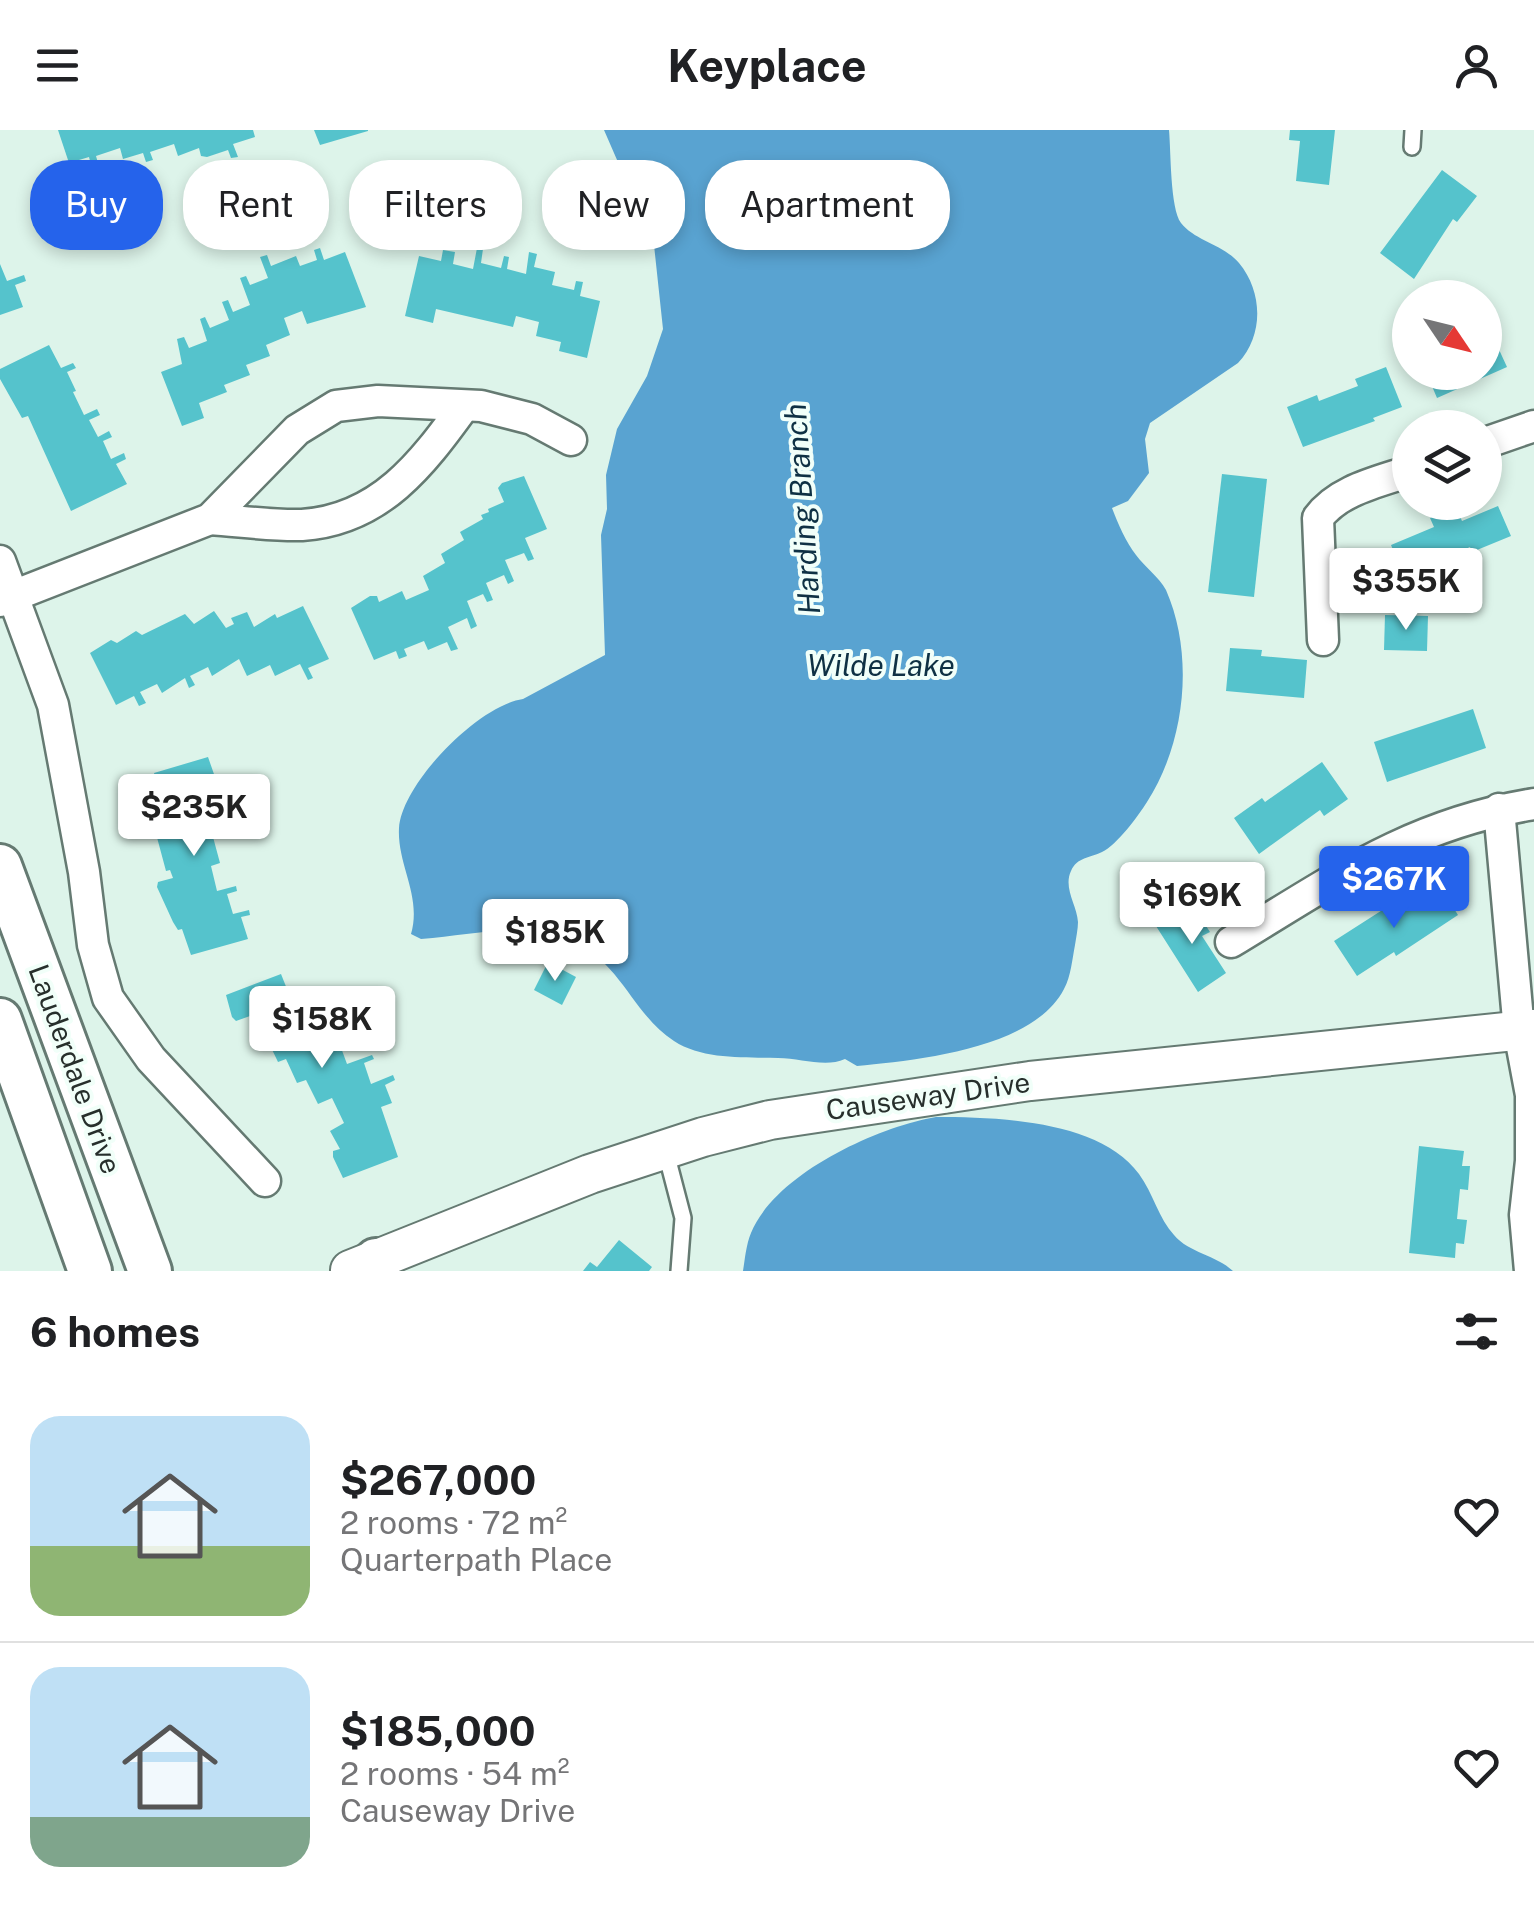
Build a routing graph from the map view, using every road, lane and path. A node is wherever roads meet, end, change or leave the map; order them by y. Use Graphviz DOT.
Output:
graph roads {
  1 [pos="464,406"];
  2 [pos="1534,426"];
  3 [pos="1502,438"];
  4 [pos="571,440"];
  5 [pos="1392,477"];
  6 [pos="210,519"];
  7 [pos="0,561"];
  8 [pos="7,598"];
  9 [pos="1323,640"];
  10 [pos="1534,804"];
  11 [pos="1499,810"];
  12 [pos="0,866"];
  13 [pos="1231,942"];
  14 [pos="0,1020"];
  15 [pos="1527,1030"];
  16 [pos="665,1150"];
  17 [pos="265,1181"];
  18 [pos="363,1267"];
  19 [pos="90,1271"];
  20 [pos="150,1271"];
  21 [pos="679,1271"];
  22 [pos="1530,1271"];
  1 -- 4 [label="street"];
  1 -- 6 [label="street"];
  1 -- 6 [label="street"];
  2 -- 3 [label="street"];
  5 -- 9 [label="street"];
  6 -- 8 [label="street"];
  7 -- 8 [label="street"];
  8 -- 17 [label="street"];
  10 -- 11 [label="street"];
  11 -- 13 [label="street"];
  11 -- 15 [label="street"];
  12 -- 20 [label="main road, Lauderdale Drive"];
  14 -- 19 [label="main road, Lauderdale Drive"];
  15 -- 16 [label="street, Causeway Drive"];
  15 -- 22 [label="street"];
  16 -- 18 [label="street, Causeway Drive"];
  16 -- 21 [label="lane"];
}
